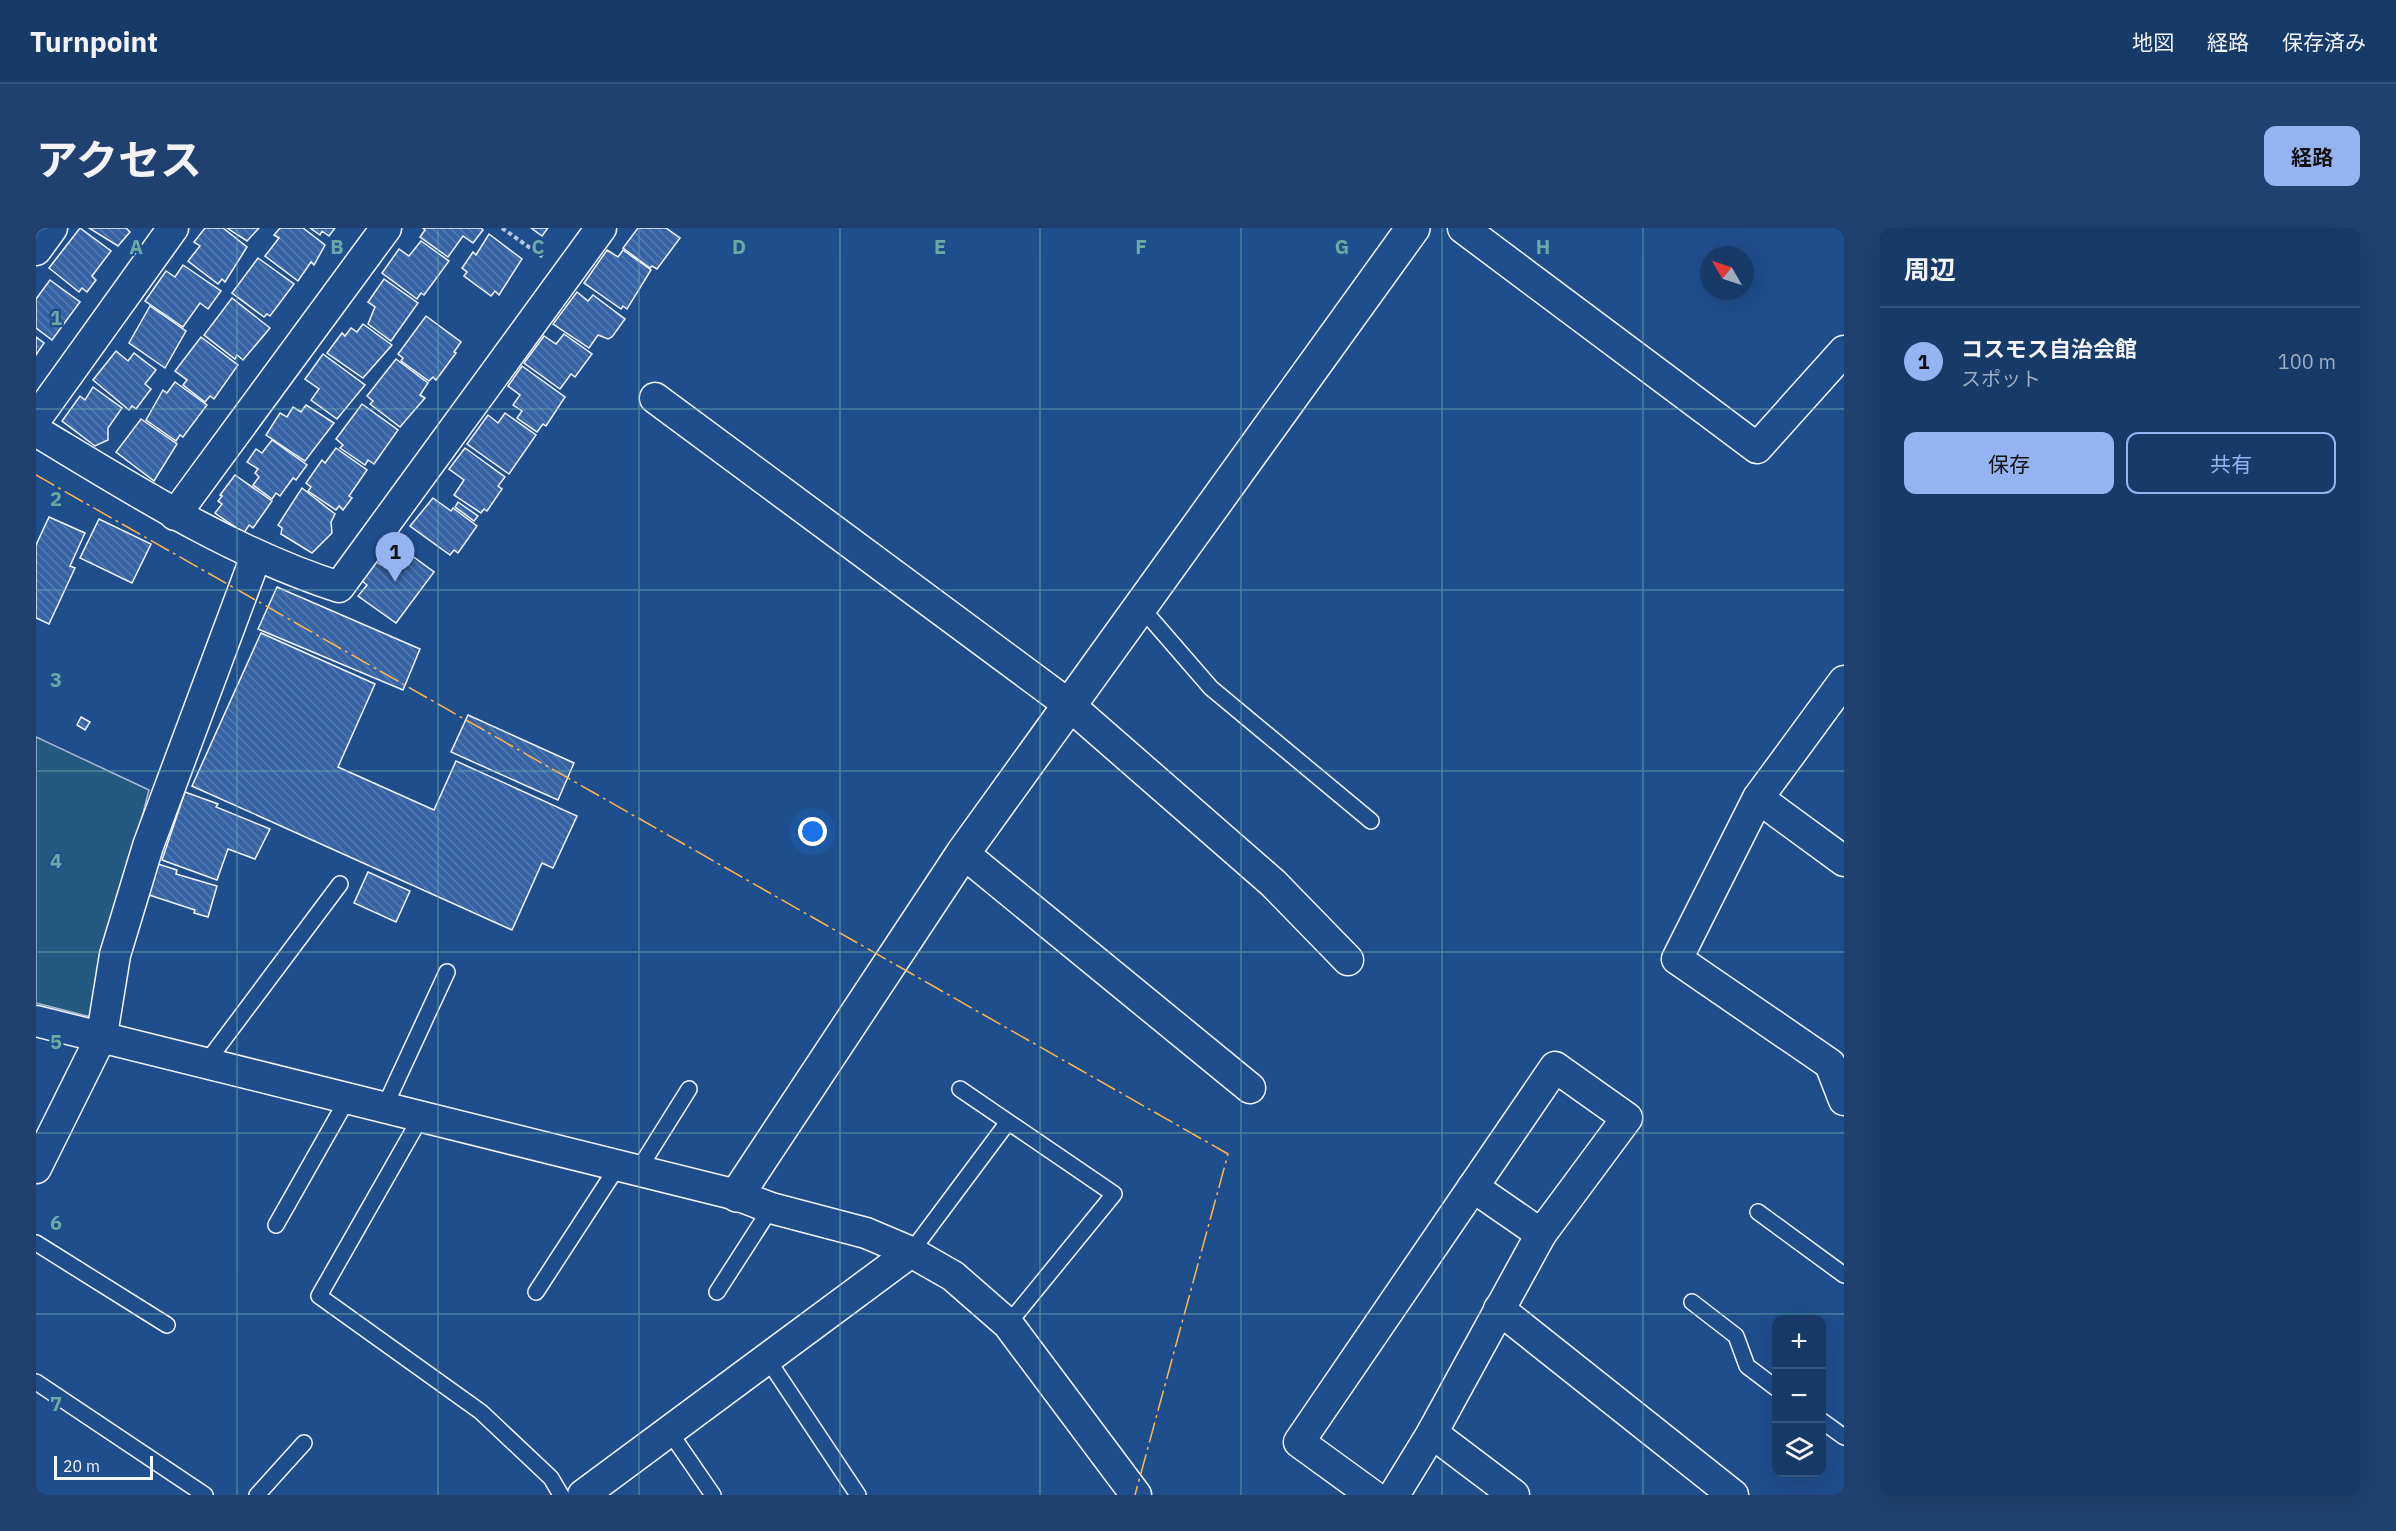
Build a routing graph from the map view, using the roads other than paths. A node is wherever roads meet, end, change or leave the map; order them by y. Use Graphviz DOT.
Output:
graph roads {
  1 [pos="52,228"];
  2 [pos="173,228"];
  3 [pos="386,228"];
  4 [pos="601,228"];
  5 [pos="1413,228"];
  6 [pos="1463,228"];
  7 [pos="36,250"];
  8 [pos="1844,351"];
  9 [pos="655,398"];
  10 [pos="36,419"];
  11 [pos="36,431"];
  12 [pos="175,515"];
  13 [pos="256,556"];
  14 [pos="1139,605"];
  15 [pos="1844,681"];
  16 [pos="1068,704"];
  17 [pos="1758,798"];
  18 [pos="1371,821"];
  19 [pos="963,852"];
  20 [pos="1844,861"];
  21 [pos="340,884"];
  22 [pos="1348,960"];
  23 [pos="447,972"];
  24 [pos="36,1021"];
  25 [pos="102,1035"];
  26 [pos="1837,1060"];
  27 [pos="206,1063"];
  28 [pos="1250,1088"];
  29 [pos="689,1089"];
  30 [pos="960,1089"];
  31 [pos="348,1098"];
  32 [pos="1844,1100"];
  33 [pos="385,1106"];
  34 [pos="421,1118"];
  35 [pos="1008,1122"];
  36 [pos="36,1168"];
  37 [pos="628,1169"];
  38 [pos="1473,1187"];
  39 [pos="737,1195"];
  40 [pos="771,1208"];
  41 [pos="1758,1212"];
  42 [pos="276,1225"];
  43 [pos="1541,1234"];
  44 [pos="36,1243"];
  45 [pos="911,1252"];
  46 [pos="1844,1275"];
  47 [pos="536,1292"];
  48 [pos="717,1293"];
  49 [pos="1692,1302"];
  50 [pos="1499,1309"];
  51 [pos="1008,1324"];
  52 [pos="167,1325"];
  53 [pos="768,1360"];
  54 [pos="36,1382"];
  55 [pos="1772,1385"];
  56 [pos="1824,1423"];
  57 [pos="669,1431"];
  58 [pos="1432,1433"];
  59 [pos="1844,1437"];
  60 [pos="304,1443"];
  61 [pos="205,1495"];
  62 [pos="257,1495"];
  63 [pos="561,1495"];
  64 [pos="583,1495"];
  65 [pos="713,1495"];
  66 [pos="858,1495"];
  67 [pos="1136,1495"];
  68 [pos="1372,1495"];
  69 [pos="1394,1495"];
  70 [pos="1514,1495"];
  71 [pos="1733,1495"];
  1 -- 7 [label="street"];
  2 -- 10 [label="street"];
  3 -- 12 [label="street"];
  4 -- 13 [label="street"];
  5 -- 14 [label="street"];
  6 -- 8 [label="street"];
  9 -- 16 [label="street"];
  11 -- 12 [label="street"];
  12 -- 13 [label="street"];
  13 -- 25 [label="street"];
  14 -- 16 [label="street"];
  14 -- 18 [label="lane"];
  15 -- 17 [label="street"];
  16 -- 19 [label="street"];
  16 -- 22 [label="street"];
  17 -- 20 [label="street"];
  17 -- 26 [label="street"];
  19 -- 28 [label="street"];
  19 -- 39 [label="street"];
  21 -- 27 [label="lane"];
  23 -- 33 [label="lane"];
  24 -- 25 [label="street"];
  25 -- 27 [label="street"];
  25 -- 36 [label="street"];
  26 -- 32 [label="street"];
  27 -- 31 [label="street"];
  29 -- 37 [label="lane"];
  30 -- 35 [label="lane"];
  31 -- 33 [label="street"];
  31 -- 42 [label="lane"];
  33 -- 34 [label="street"];
  34 -- 37 [label="street"];
  34 -- 63 [label="lane"];
  35 -- 45 [label="lane"];
  35 -- 51 [label="lane"];
  37 -- 39 [label="street"];
  37 -- 47 [label="lane"];
  38 -- 43 [label="street"];
  38 -- 43 [label="street"];
  38 -- 68 [label="street"];
  39 -- 40 [label="street"];
  40 -- 45 [label="street"];
  40 -- 48 [label="lane"];
  41 -- 46 [label="lane"];
  43 -- 50 [label="street"];
  44 -- 52 [label="lane"];
  45 -- 51 [label="street"];
  45 -- 53 [label="street"];
  49 -- 55 [label="lane"];
  50 -- 58 [label="street"];
  50 -- 71 [label="street"];
  51 -- 67 [label="street"];
  53 -- 57 [label="street"];
  53 -- 66 [label="lane"];
  54 -- 61 [label="lane"];
  56 -- 59 [label="lane"];
  57 -- 64 [label="street"];
  57 -- 65 [label="lane"];
  58 -- 69 [label="street"];
  58 -- 70 [label="street"];
  60 -- 62 [label="lane"];
}
